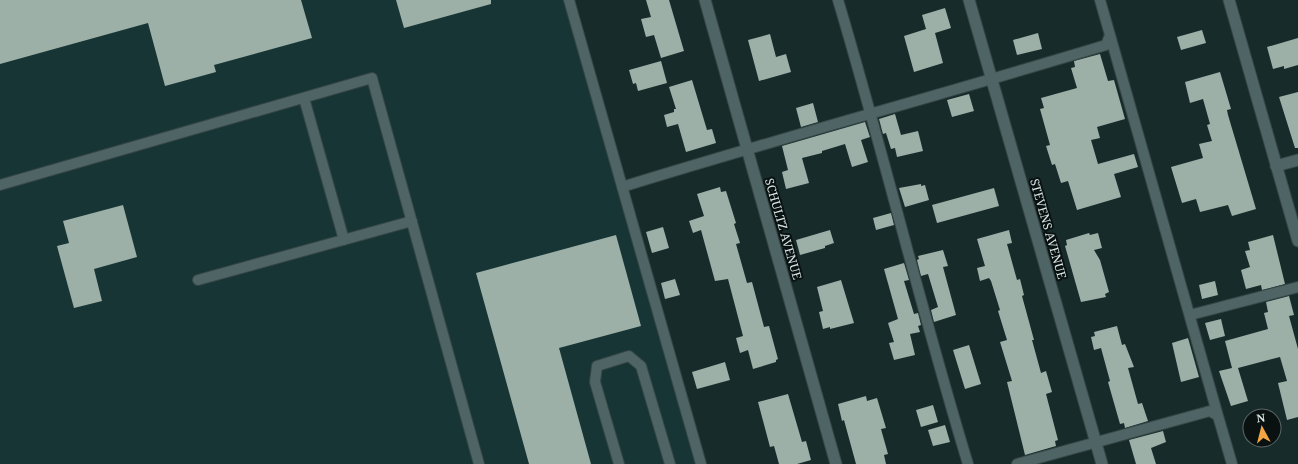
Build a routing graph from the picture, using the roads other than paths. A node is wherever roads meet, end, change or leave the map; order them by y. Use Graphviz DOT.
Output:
graph roads {
  1 [pos="569,0"];
  2 [pos="705,0"];
  3 [pos="838,0"];
  4 [pos="970,0"];
  5 [pos="1100,0"];
  6 [pos="1230,0"];
  7 [pos="1110,35"];
  8 [pos="992,80"];
  9 [pos="304,98"];
  10 [pos="872,113"];
  11 [pos="746,148"];
  12 [pos="1298,160"];
  13 [pos="1276,166"];
  14 [pos="0,185"];
  15 [pos="622,187"];
  16 [pos="412,221"];
  17 [pos="344,240"];
  18 [pos="1298,241"];
  19 [pos="198,280"];
  20 [pos="1298,287"];
  21 [pos="1190,315"];
  22 [pos="1218,416"];
  23 [pos="1095,442"];
  24 [pos="480,464"];
  25 [pos="619,464"];
  26 [pos="670,464"];
  27 [pos="701,464"];
  28 [pos="836,464"];
  29 [pos="968,464"];
  30 [pos="1017,464"];
  31 [pos="1102,464"];
  32 [pos="1232,464"];
  1 -- 15 [label="lane"];
  2 -- 11 [label="street, SCHULTZ AVENUE"];
  3 -- 10 [label="lane"];
  4 -- 8 [label="street, STEVENS AVENUE"];
  5 -- 7 [label="lane"];
  6 -- 13 [label="street"];
  7 -- 8 [label="lane"];
  7 -- 21 [label="lane"];
  8 -- 10 [label="lane"];
  8 -- 23 [label="street, STEVENS AVENUE"];
  9 -- 14 [label="lane"];
  9 -- 16 [label="lane"];
  9 -- 17 [label="lane"];
  10 -- 11 [label="lane"];
  10 -- 29 [label="lane"];
  11 -- 15 [label="lane"];
  11 -- 28 [label="street, SCHULTZ AVENUE"];
  12 -- 13 [label="street"];
  13 -- 18 [label="street"];
  15 -- 27 [label="lane"];
  16 -- 17 [label="lane"];
  16 -- 24 [label="lane"];
  17 -- 19 [label="lane"];
  20 -- 21 [label="lane"];
  21 -- 22 [label="lane"];
  22 -- 23 [label="lane"];
  22 -- 32 [label="lane"];
  23 -- 30 [label="lane"];
  23 -- 31 [label="street, STEVENS AVENUE"];
  25 -- 26 [label="lane"];
}
